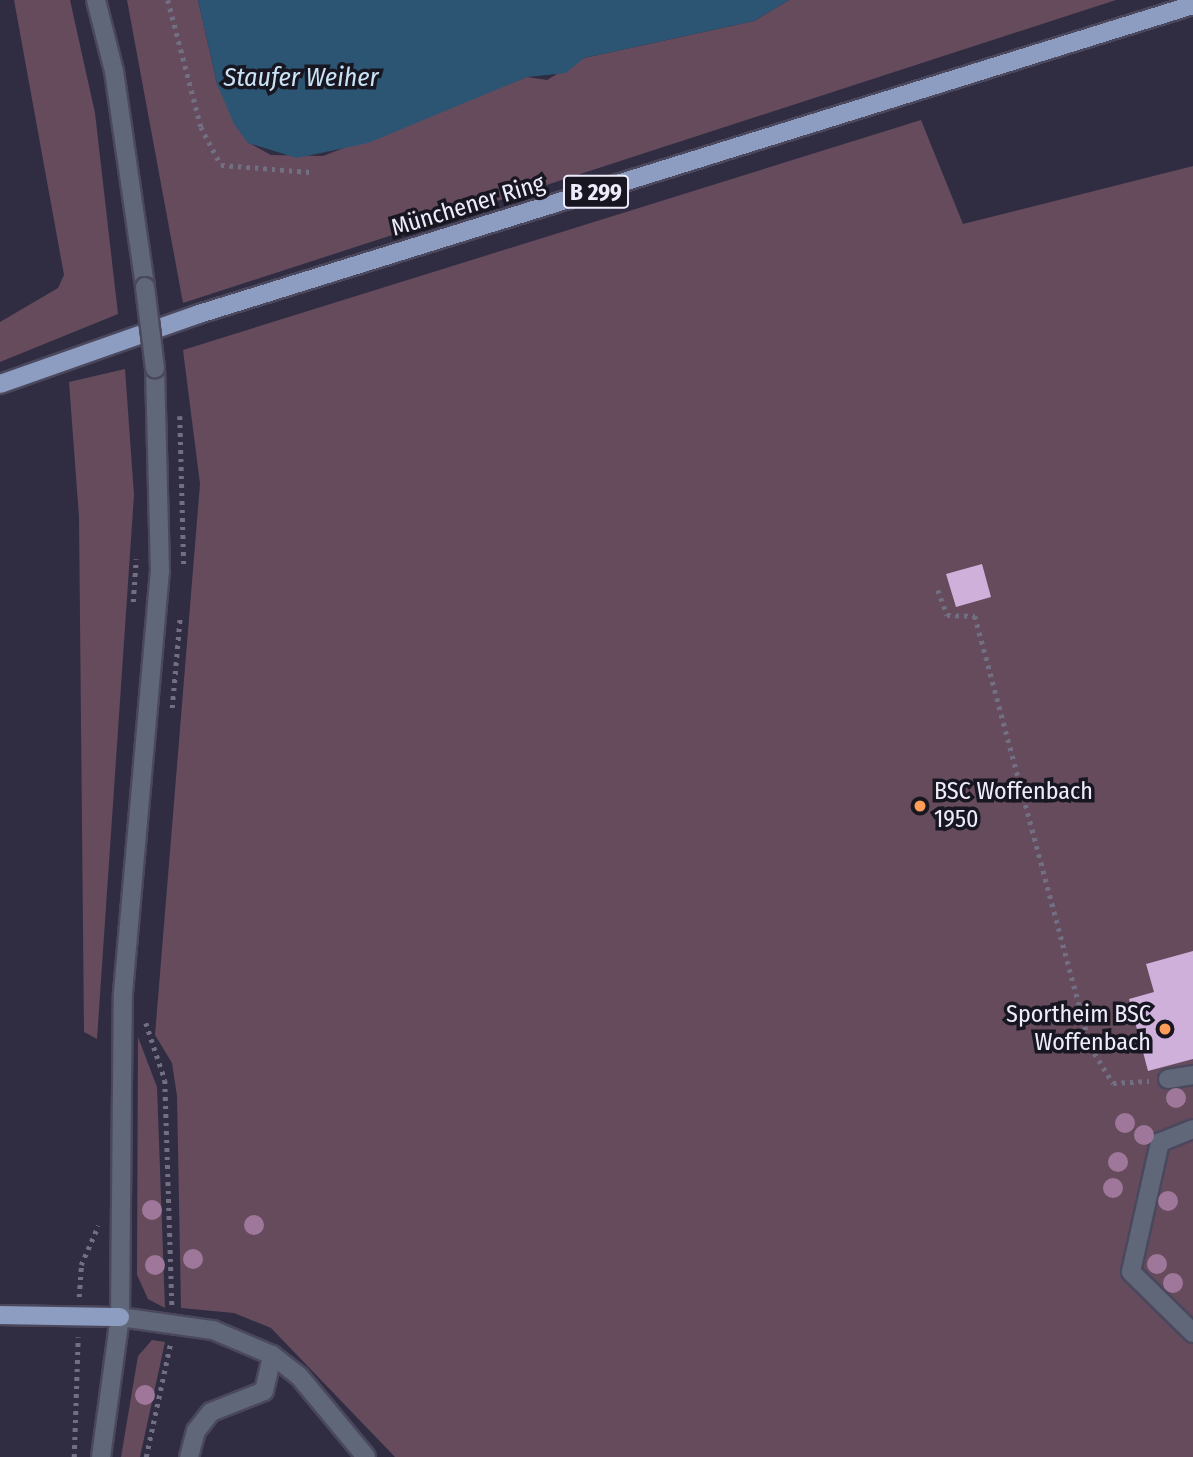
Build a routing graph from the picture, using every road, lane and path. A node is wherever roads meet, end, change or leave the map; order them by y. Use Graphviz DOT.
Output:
graph roads {
  1 [pos="96,0"];
  2 [pos="167,0"];
  3 [pos="1193,5"];
  4 [pos="310,172"];
  5 [pos="0,384"];
  6 [pos="179,400"];
  7 [pos="183,572"];
  8 [pos="938,590"];
  9 [pos="181,611"];
  10 [pos="171,717"];
  11 [pos="146,1012"];
  12 [pos="1193,1075"];
  13 [pos="1168,1079"];
  14 [pos="1193,1129"];
  15 [pos="172,1305"];
  16 [pos="0,1315"];
  17 [pos="120,1317"];
  18 [pos="1193,1332"];
  19 [pos="170,1349"];
  20 [pos="272,1355"];
  21 [pos="101,1457"];
  22 [pos="146,1457"];
  23 [pos="189,1457"];
  24 [pos="366,1457"];
  1 -- 17 [label="street, bridge"];
  2 -- 4 [label="path"];
  3 -- 5 [label="main road, Münchener Ring / B 299"];
  6 -- 7 [label="path"];
  8 -- 13 [label="path"];
  9 -- 10 [label="path"];
  11 -- 15 [label="path"];
  12 -- 13 [label="street"];
  14 -- 18 [label="street"];
  16 -- 17 [label="main road"];
  17 -- 20 [label="street"];
  17 -- 21 [label="street"];
  19 -- 22 [label="path"];
  20 -- 23 [label="street"];
  20 -- 24 [label="street"];
}
